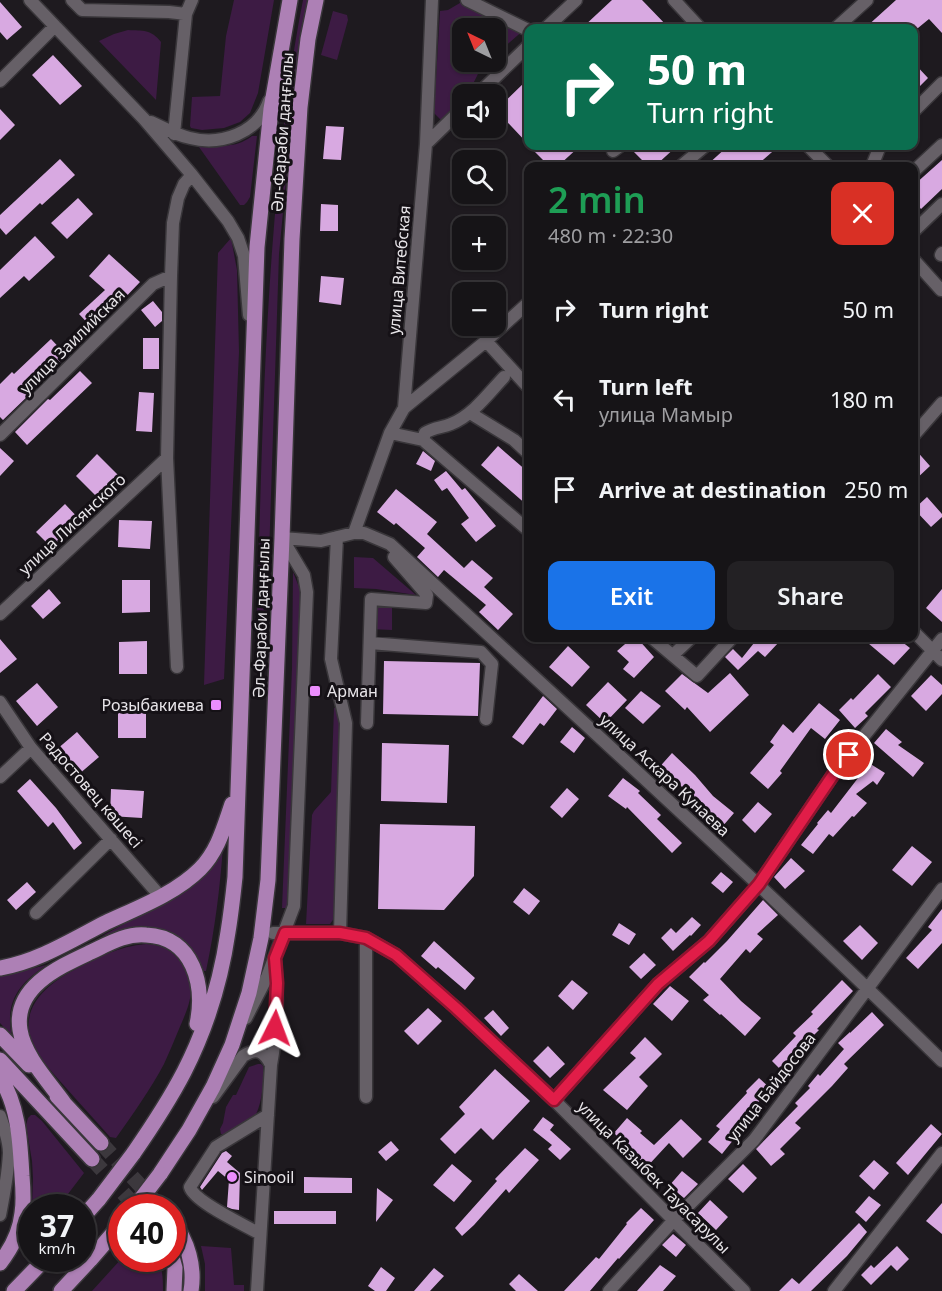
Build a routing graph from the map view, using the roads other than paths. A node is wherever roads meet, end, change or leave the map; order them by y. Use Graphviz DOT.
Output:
graph roads {
  1 [pos="30,0"];
  2 [pos="72,0"];
  3 [pos="192,0"];
  4 [pos="290,0"];
  5 [pos="316,0"];
  6 [pos="432,0"];
  7 [pos="467,0"];
  8 [pos="576,0"];
  9 [pos="674,0"];
  10 [pos="867,0"];
  11 [pos="186,14"];
  12 [pos="550,24"];
  13 [pos="696,24"];
  14 [pos="840,24"];
  15 [pos="55,26"];
  16 [pos="524,28"];
  17 [pos="524,50"];
  18 [pos="276,80"];
  19 [pos="0,81"];
  20 [pos="942,83"];
  21 [pos="488,84"];
  22 [pos="918,107"];
  23 [pos="144,118"];
  24 [pos="452,119"];
  25 [pos="174,134"];
  26 [pos="426,144"];
  27 [pos="942,145"];
  28 [pos="700,150"];
  29 [pos="812,150"];
  30 [pos="686,162"];
  31 [pos="824,162"];
  32 [pos="918,167"];
  33 [pos="192,175"];
  34 [pos="942,204"];
  35 [pos="918,227"];
  36 [pos="918,265"];
  37 [pos="171,276"];
  38 [pos="940,290"];
  39 [pos="524,307"];
  40 [pos="486,341"];
  41 [pos="253,358"];
  42 [pos="504,377"];
  43 [pos="524,383"];
  44 [pos="942,403"];
  45 [pos="404,408"];
  46 [pos="470,413"];
  47 [pos="918,430"];
  48 [pos="390,433"];
  49 [pos="0,435"];
  50 [pos="423,440"];
  51 [pos="524,449"];
  52 [pos="167,458"];
  53 [pos="524,527"];
  54 [pos="354,533"];
  55 [pos="337,537"];
  56 [pos="282,538"];
  57 [pos="377,539"];
  58 [pos="0,614"];
  59 [pos="918,636"];
  60 [pos="942,639"];
  61 [pos="663,642"];
  62 [pos="687,642"];
  63 [pos="728,642"];
  64 [pos="370,643"];
  65 [pos="673,655"];
  66 [pos="937,655"];
  67 [pos="177,667"];
  68 [pos="0,702"];
  69 [pos="486,719"];
  70 [pos="367,723"];
  71 [pos="31,748"];
  72 [pos="0,777"];
  73 [pos="237,786"];
  74 [pos="111,839"];
  75 [pos="268,880"];
  76 [pos="759,884"];
  77 [pos="942,889"];
  78 [pos="160,896"];
  79 [pos="36,913"];
  80 [pos="279,933"];
  81 [pos="340,933"];
  82 [pos="366,938"];
  83 [pos="275,958"];
  84 [pos="0,968"];
  85 [pos="868,988"];
  86 [pos="0,1035"];
  87 [pos="232,1045"];
  88 [pos="0,1060"];
  89 [pos="942,1061"];
  90 [pos="271,1065"];
  91 [pos="184,1072"];
  92 [pos="0,1077"];
  93 [pos="366,1097"];
  94 [pos="554,1100"];
  95 [pos="64,1103"];
  96 [pos="268,1115"];
  97 [pos="0,1116"];
  98 [pos="189,1130"];
  99 [pos="101,1143"];
  100 [pos="942,1152"];
  101 [pos="92,1159"];
  102 [pos="3,1178"];
  103 [pos="144,1194"];
  104 [pos="96,1202"];
  105 [pos="0,1215"];
  106 [pos="674,1221"];
  107 [pos="260,1234"];
  108 [pos="108,1240"];
  109 [pos="108,1243"];
  110 [pos="186,1245"];
  111 [pos="0,1263"];
  112 [pos="32,1272"];
  113 [pos="175,1272"];
  114 [pos="14,1291"];
  115 [pos="61,1291"];
  116 [pos="73,1291"];
  117 [pos="174,1291"];
  118 [pos="191,1291"];
  119 [pos="257,1291"];
  120 [pos="609,1291"];
  121 [pos="744,1291"];
  122 [pos="834,1291"];
  1 -- 15 [label="street"];
  2 -- 11 [label="street"];
  3 -- 11 [label="street"];
  4 -- 18 [label="main road, Әл-Фараби даңғылы"];
  5 -- 56 [label="main road, Әл-Фараби даңғылы"];
  6 -- 26 [label="street, улица Витебская"];
  7 -- 16 [label="street"];
  8 -- 12 [label="street"];
  9 -- 13 [label="street"];
  10 -- 14 [label="street"];
  11 -- 25 [label="street"];
  15 -- 19 [label="street"];
  15 -- 23 [label="street"];
  17 -- 21 [label="street"];
  18 -- 25 [label="street"];
  18 -- 41 [label="main road, Әл-Фараби даңғылы"];
  20 -- 22 [label="street"];
  23 -- 25 [label="street"];
  23 -- 33 [label="street"];
  24 -- 26 [label="street"];
  26 -- 45 [label="street, улица Витебская"];
  27 -- 32 [label="street"];
  28 -- 30 [label="street"];
  29 -- 31 [label="street"];
  33 -- 37 [label="street"];
  33 -- 41 [label="street"];
  34 -- 35 [label="street"];
  36 -- 38 [label="street"];
  37 -- 49 [label="street, улица Заилийская"];
  37 -- 52 [label="street"];
  39 -- 40 [label="street"];
  40 -- 43 [label="street"];
  40 -- 45 [label="street"];
  41 -- 73 [label="main road, Әл-Фараби даңғылы"];
  42 -- 46 [label="street"];
  44 -- 47 [label="street"];
  45 -- 48 [label="street, улица Витебская"];
  46 -- 50 [label="street"];
  46 -- 51 [label="street"];
  48 -- 50 [label="street"];
  48 -- 54 [label="street, улица Витебская"];
  50 -- 53 [label="street"];
  52 -- 58 [label="street, улица Лисянского"];
  52 -- 67 [label="street"];
  54 -- 55 [label="street"];
  54 -- 57 [label="street, улица Аскара Кунаева"];
  55 -- 56 [label="street"];
  55 -- 81 [label="street"];
  56 -- 75 [label="main road, Әл-Фараби даңғылы"];
  56 -- 80 [label="street"];
  57 -- 64 [label="street"];
  57 -- 76 [label="street, улица Аскара Кунаева"];
  59 -- 66 [label="street"];
  60 -- 66 [label="street"];
  61 -- 65 [label="street"];
  62 -- 65 [label="street"];
  63 -- 65 [label="street"];
  64 -- 69 [label="street"];
  64 -- 70 [label="street"];
  66 -- 76 [label="street"];
  68 -- 71 [label="street, Радостовец көшесі"];
  71 -- 72 [label="street"];
  71 -- 74 [label="street, Радостовец көшесі"];
  73 -- 78 [label="main road"];
  73 -- 91 [label="main road"];
  74 -- 78 [label="street, Радостовец көшесі"];
  74 -- 79 [label="street"];
  75 -- 80 [label="street"];
  75 -- 87 [label="main road, Әл-Фараби даңғылы"];
  76 -- 85 [label="street, улица Аскара Кунаева"];
  76 -- 94 [label="street"];
  77 -- 85 [label="street, улица Байдосова"];
  78 -- 84 [label="main road"];
  80 -- 81 [label="street, улица Казыбек Тауасарулы"];
  80 -- 83 [label="street"];
  81 -- 82 [label="street, улица Казыбек Тауасарулы"];
  82 -- 93 [label="street"];
  82 -- 94 [label="street, улица Казыбек Тауасарулы"];
  83 -- 87 [label="street"];
  83 -- 90 [label="street"];
  85 -- 89 [label="street, улица Аскара Кунаева"];
  85 -- 106 [label="street, улица Байдосова"];
  86 -- 95 [label="main road"];
  87 -- 98 [label="main road, Әл-Фараби даңғылы"];
  88 -- 101 [label="main road"];
  90 -- 96 [label="street"];
  90 -- 98 [label="street"];
  91 -- 95 [label="main road"];
  91 -- 104 [label="main road, bridge"];
  92 -- 111 [label="main road"];
  94 -- 106 [label="street, улица Казыбек Тауасарулы"];
  95 -- 99 [label="main road"];
  96 -- 107 [label="street"];
  96 -- 107 [label="street"];
  97 -- 102 [label="street"];
  98 -- 103 [label="main road, Әл-Фараби даңғылы, bridge"];
  100 -- 122 [label="street"];
  102 -- 105 [label="street"];
  106 -- 120 [label="street, улица Байдосова"];
  106 -- 121 [label="street, улица Казыбек Тауасарулы"];
  107 -- 119 [label="street"];
  108 -- 115 [label="main road"];
  109 -- 116 [label="main road"];
  110 -- 118 [label="main road"];
  112 -- 114 [label="main road"];
  113 -- 117 [label="main road"];
}
